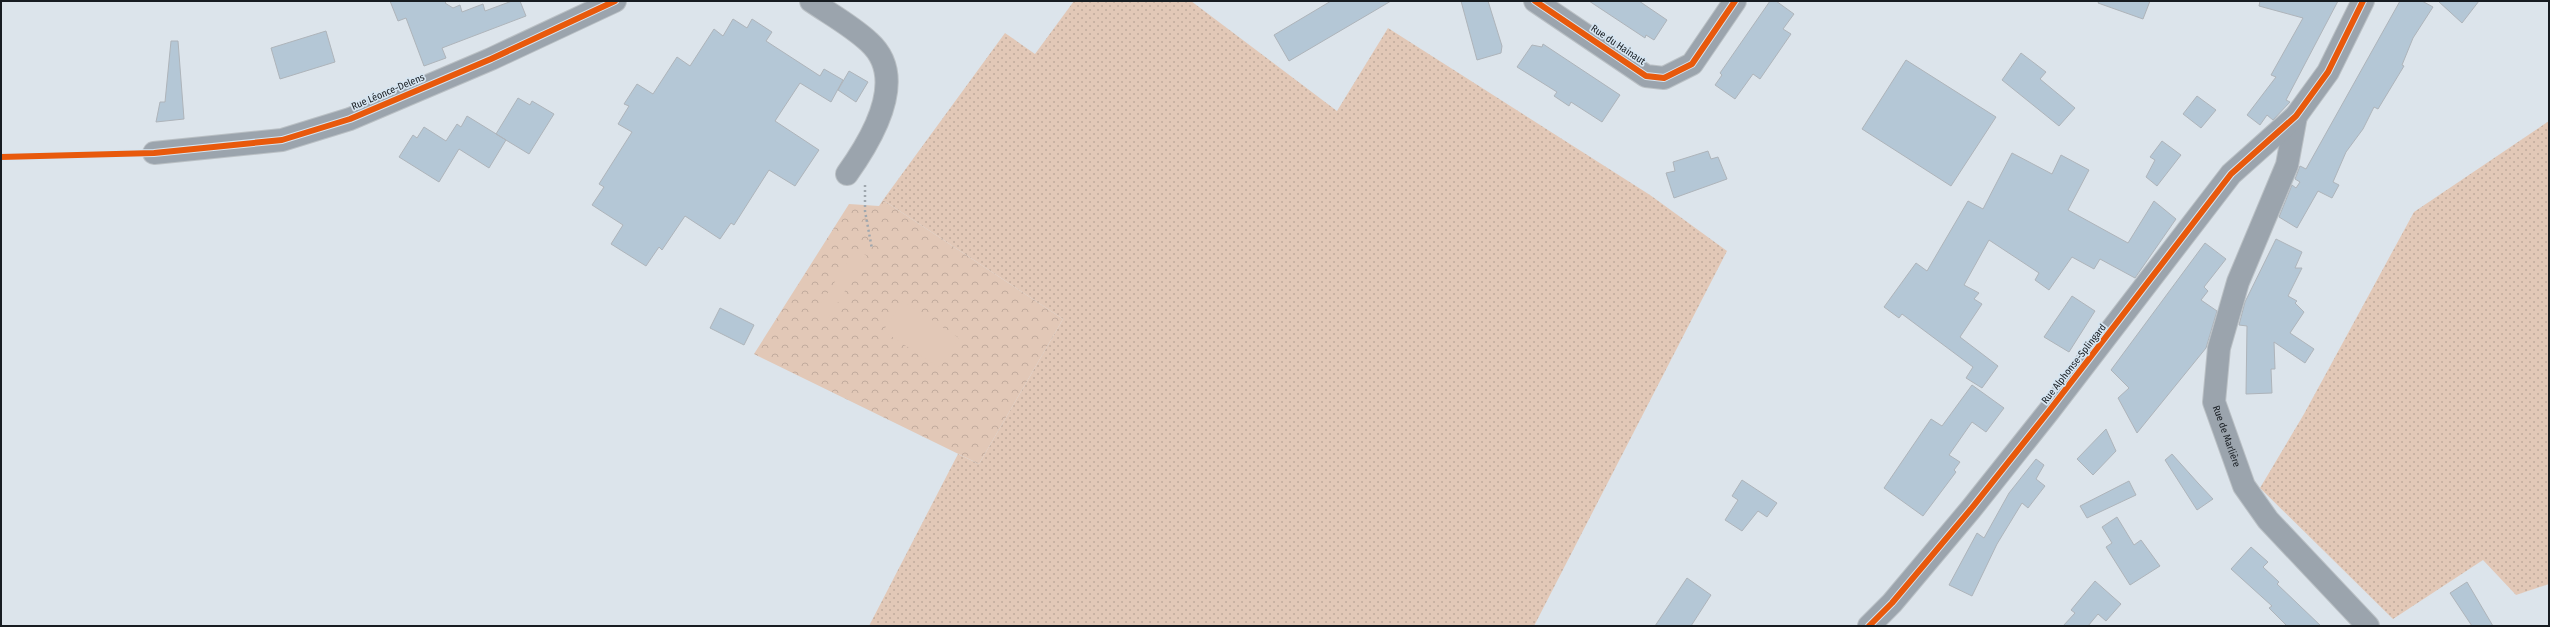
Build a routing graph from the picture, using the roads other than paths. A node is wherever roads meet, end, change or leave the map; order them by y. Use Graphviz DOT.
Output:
graph roads {
  1 [pos="615,1"];
  2 [pos="811,1"];
  3 [pos="1535,1"];
  4 [pos="1735,1"];
  5 [pos="2363,1"];
  6 [pos="2296,116"];
  7 [pos="154,153"];
  8 [pos="847,174"];
  9 [pos="1869,626"];
  10 [pos="2368,626"];
  1 -- 7 [label="street, Rue Léonce-Delens"];
  2 -- 8 [label="street"];
  3 -- 4 [label="street, Rue du Hainaut"];
  5 -- 6 [label="street"];
  6 -- 9 [label="street, Rue Alphonse-Splingard"];
  6 -- 10 [label="street, Rue de Marlière"];
}
